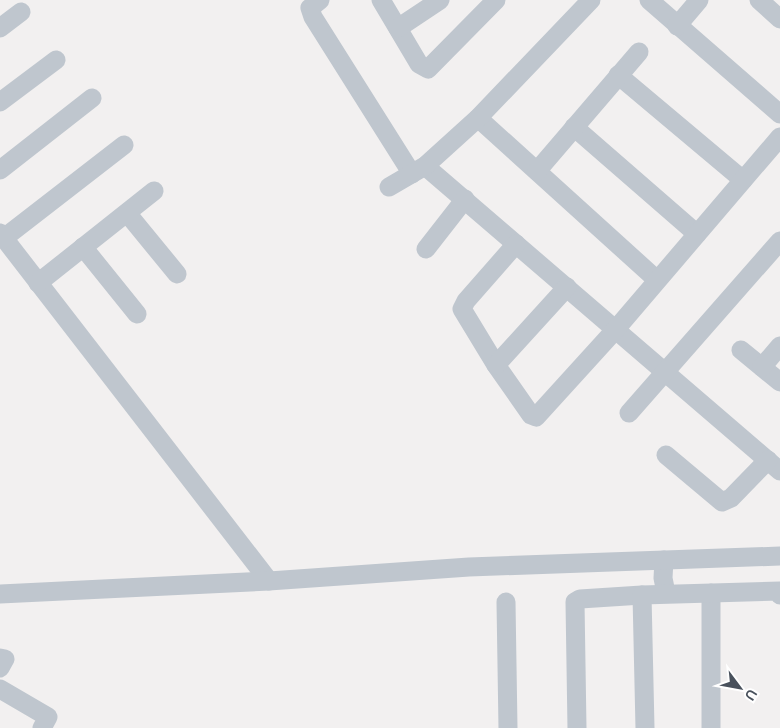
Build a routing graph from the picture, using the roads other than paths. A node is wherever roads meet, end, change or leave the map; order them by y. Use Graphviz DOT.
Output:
graph roads {
  1 [pos="320,0"];
  2 [pos="381,0"];
  3 [pos="440,0"];
  4 [pos="496,0"];
  5 [pos="591,0"];
  6 [pos="650,0"];
  7 [pos="699,0"];
  8 [pos="758,0"];
  9 [pos="22,12"];
  10 [pos="780,19"];
  11 [pos="677,26"];
  12 [pos="0,28"];
  13 [pos="398,28"];
  14 [pos="639,52"];
  15 [pos="56,60"];
  16 [pos="618,75"];
  17 [pos="92,98"];
  18 [pos="0,102"];
  19 [pos="780,114"];
  20 [pos="478,118"];
  21 [pos="574,126"];
  22 [pos="780,137"];
  23 [pos="124,145"];
  24 [pos="0,170"];
  25 [pos="419,170"];
  26 [pos="537,171"];
  27 [pos="743,180"];
  28 [pos="389,187"];
  29 [pos="154,191"];
  30 [pos="465,200"];
  31 [pos="127,213"];
  32 [pos="697,234"];
  33 [pos="2,236"];
  34 [pos="780,241"];
  35 [pos="516,244"];
  36 [pos="83,247"];
  37 [pos="426,249"];
  38 [pos="177,274"];
  39 [pos="658,280"];
  40 [pos="38,283"];
  41 [pos="566,287"];
  42 [pos="137,314"];
  43 [pos="616,329"];
  44 [pos="780,346"];
  45 [pos="740,350"];
  46 [pos="496,365"];
  47 [pos="762,367"];
  48 [pos="666,372"];
  49 [pos="780,382"];
  50 [pos="629,413"];
  51 [pos="666,455"];
  52 [pos="774,465"];
  53 [pos="780,556"];
  54 [pos="664,574"];
  55 [pos="269,581"];
  56 [pos="711,593"];
  57 [pos="0,594"];
  58 [pos="642,594"];
  59 [pos="780,595"];
  60 [pos="506,602"];
  61 [pos="0,658"];
  62 [pos="0,668"];
  63 [pos="0,689"];
  64 [pos="42,728"];
  65 [pos="508,728"];
  66 [pos="577,728"];
  67 [pos="645,728"];
  68 [pos="711,728"];
  1 -- 25 [label="street"];
  2 -- 13 [label="street"];
  3 -- 13 [label="street"];
  4 -- 13 [label="street"];
  5 -- 20 [label="street"];
  6 -- 11 [label="street"];
  7 -- 11 [label="street"];
  8 -- 10 [label="street"];
  9 -- 12 [label="street"];
  11 -- 19 [label="street"];
  14 -- 16 [label="street"];
  15 -- 18 [label="street"];
  16 -- 21 [label="street"];
  16 -- 27 [label="street"];
  17 -- 24 [label="street"];
  20 -- 25 [label="street"];
  20 -- 26 [label="street"];
  21 -- 26 [label="street"];
  21 -- 32 [label="street"];
  22 -- 27 [label="street"];
  23 -- 33 [label="street"];
  25 -- 28 [label="street"];
  25 -- 30 [label="street"];
  26 -- 39 [label="street"];
  27 -- 32 [label="street"];
  29 -- 31 [label="street"];
  30 -- 35 [label="street"];
  30 -- 37 [label="street"];
  31 -- 36 [label="street"];
  31 -- 38 [label="street"];
  32 -- 39 [label="street"];
  33 -- 40 [label="street"];
  34 -- 48 [label="street"];
  35 -- 41 [label="street"];
  35 -- 46 [label="street"];
  36 -- 40 [label="street"];
  36 -- 42 [label="street"];
  39 -- 43 [label="street"];
  40 -- 55 [label="street"];
  41 -- 43 [label="street"];
  41 -- 46 [label="street"];
  43 -- 46 [label="street"];
  43 -- 48 [label="street"];
  44 -- 47 [label="street"];
  45 -- 47 [label="street"];
  47 -- 49 [label="street"];
  48 -- 50 [label="street"];
  48 -- 52 [label="street"];
  51 -- 52 [label="street"];
  53 -- 54 [label="street"];
  54 -- 55 [label="street"];
  54 -- 56 [label="street"];
  54 -- 58 [label="street"];
  55 -- 57 [label="street"];
  56 -- 59 [label="street"];
  56 -- 68 [label="street"];
  58 -- 66 [label="street"];
  58 -- 67 [label="street"];
  60 -- 65 [label="street"];
  61 -- 62 [label="street"];
  63 -- 64 [label="street"];
}
